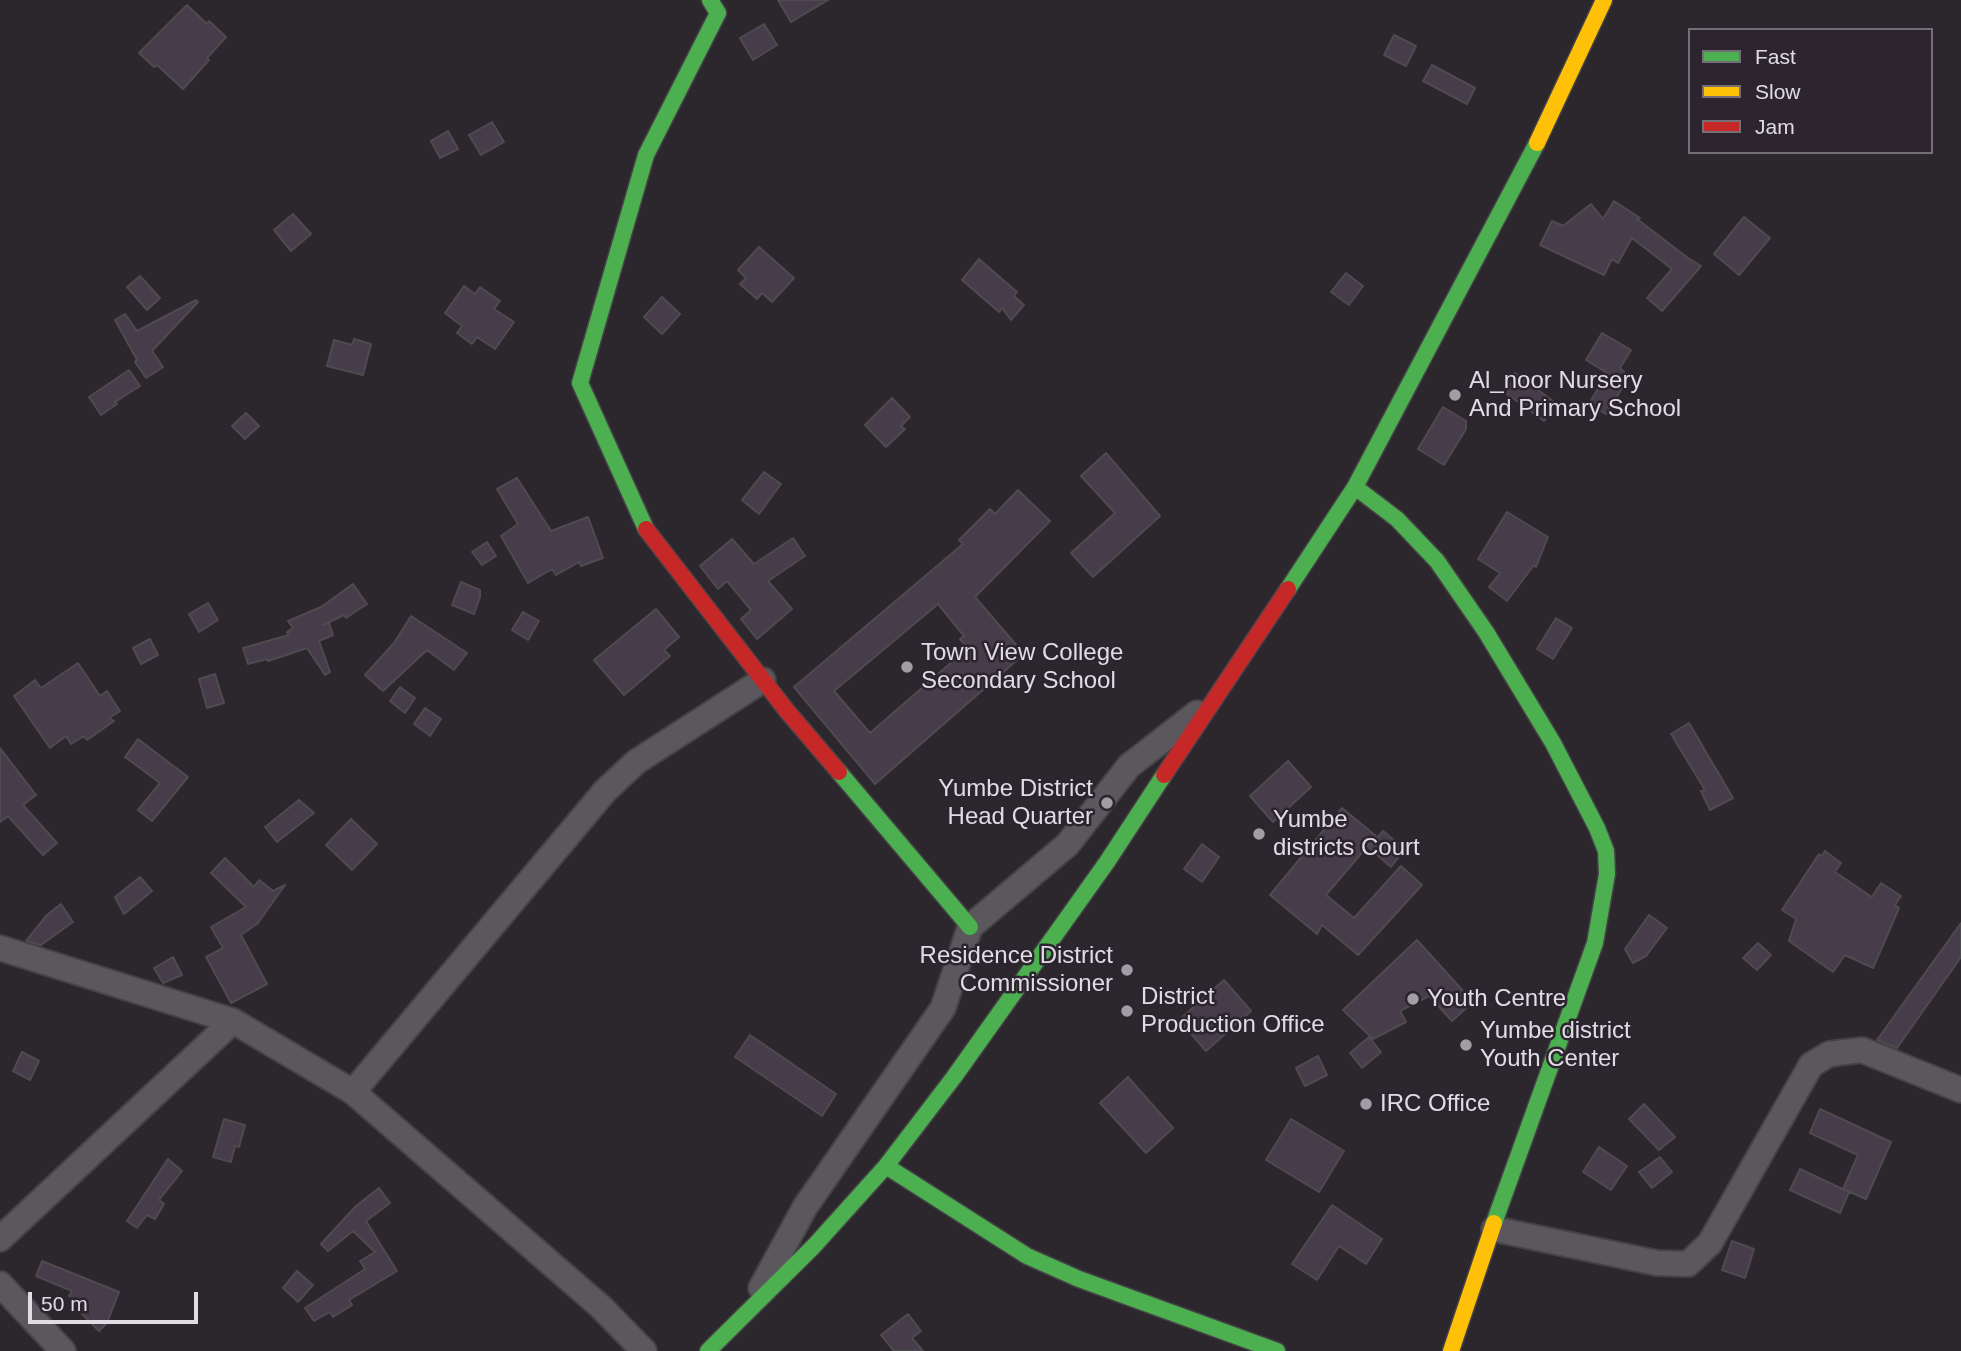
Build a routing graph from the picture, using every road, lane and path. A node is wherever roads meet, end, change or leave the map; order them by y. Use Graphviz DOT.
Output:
graph roads {
  1 [pos="710,0"];
  2 [pos="1604,0"];
  3 [pos="1355,487"];
  4 [pos="763,680"];
  5 [pos="1212,702"];
  6 [pos="971,927"];
  7 [pos="0,947"];
  8 [pos="233,1021"];
  9 [pos="1961,1090"];
  10 [pos="353,1092"];
  11 [pos="886,1166"];
  12 [pos="1494,1230"];
  13 [pos="0,1239"];
  14 [pos="0,1284"];
  15 [pos="749,1311"];
  16 [pos="63,1351"];
  17 [pos="644,1351"];
  18 [pos="708,1351"];
  19 [pos="1277,1351"];
  20 [pos="1451,1351"];
  1 -- 4 [label="street"];
  2 -- 3 [label="street"];
  3 -- 5 [label="street"];
  3 -- 12 [label="street"];
  4 -- 6 [label="street"];
  4 -- 10 [label="street"];
  5 -- 6 [label="street"];
  5 -- 11 [label="street"];
  6 -- 15 [label="street"];
  7 -- 8 [label="street"];
  8 -- 10 [label="street"];
  8 -- 13 [label="street"];
  9 -- 12 [label="street"];
  10 -- 17 [label="street"];
  11 -- 15 [label="street"];
  11 -- 19 [label="street"];
  12 -- 20 [label="street"];
  14 -- 16 [label="street"];
  15 -- 18 [label="street"];
}
